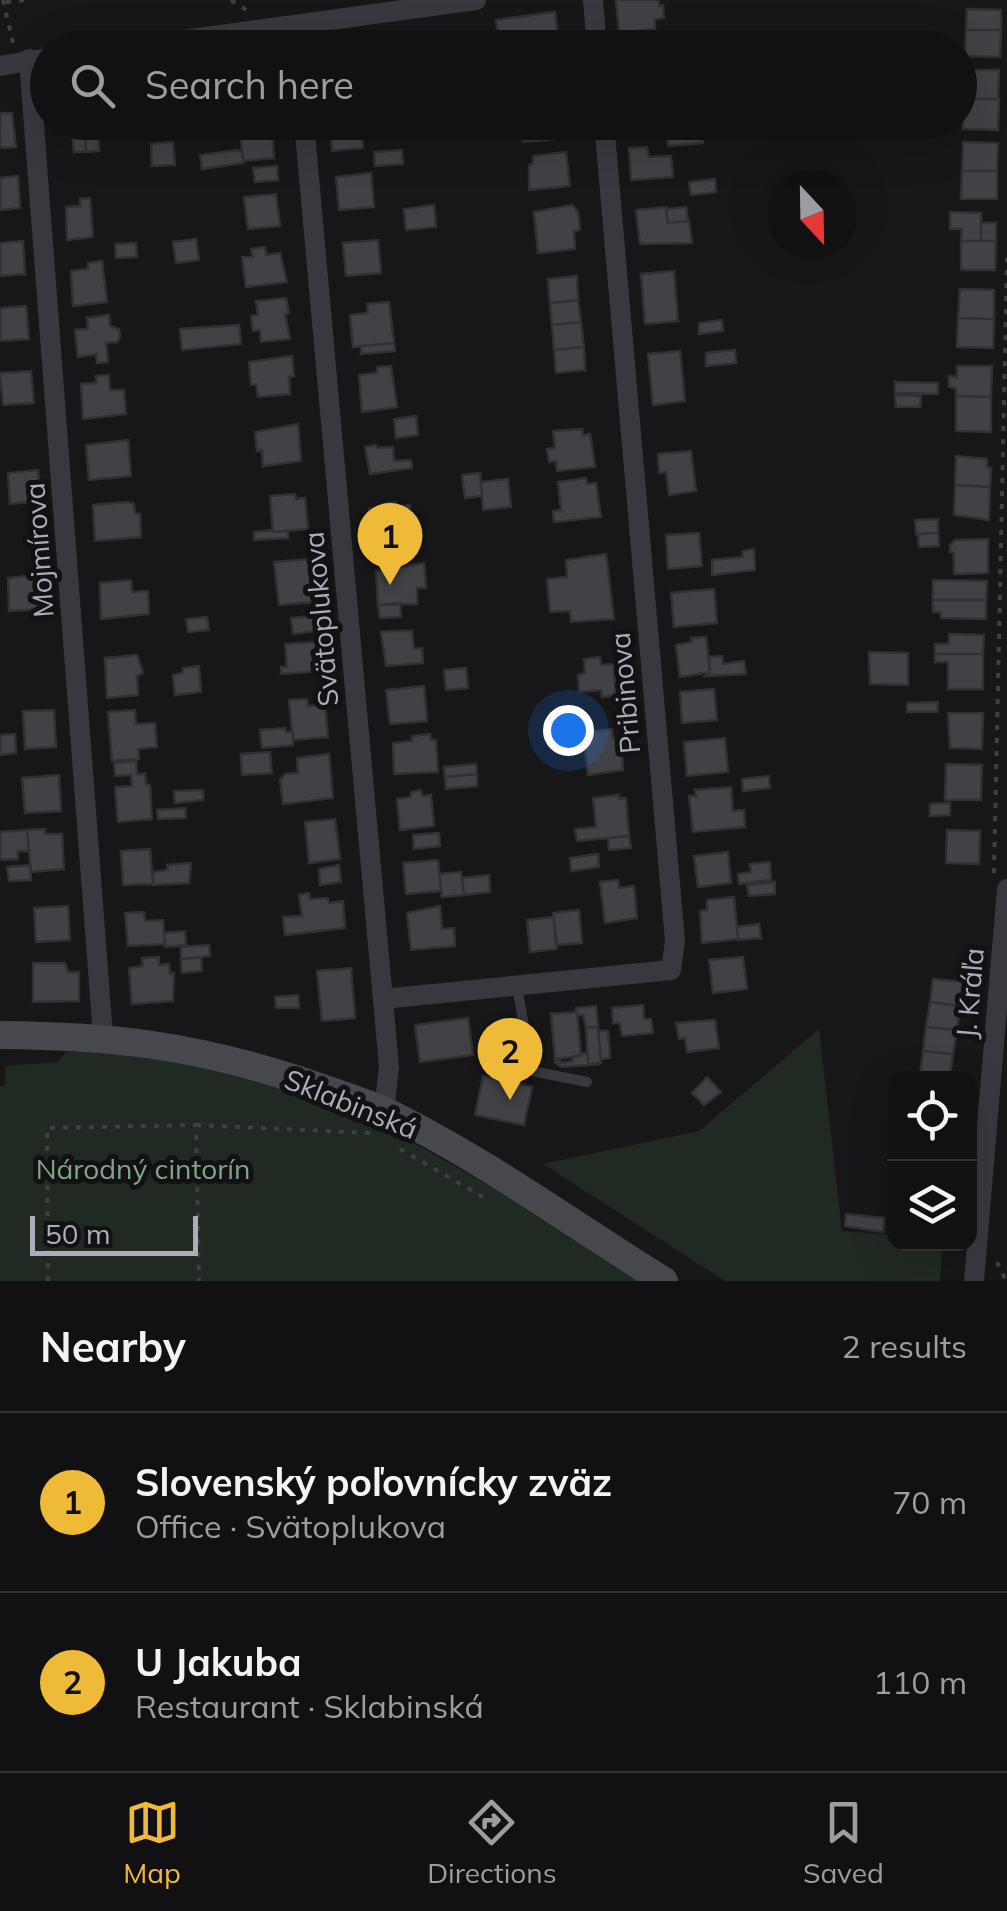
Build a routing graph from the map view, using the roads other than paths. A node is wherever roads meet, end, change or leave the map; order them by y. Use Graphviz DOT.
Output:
graph roads {
  1 [pos="476,0"];
  2 [pos="593,0"];
  3 [pos="295,26"];
  4 [pos="264,30"];
  5 [pos="295,30"];
  6 [pos="596,30"];
  7 [pos="23,61"];
  8 [pos="306,140"];
  9 [pos="606,140"];
  10 [pos="1000,887"];
  11 [pos="517,986"];
  12 [pos="383,999"];
  13 [pos="0,1035"];
  14 [pos="103,1036"];
  15 [pos="1000,1040"];
  16 [pos="587,1082"];
  17 [pos="378,1122"];
  18 [pos="664,1281"];
  19 [pos="974,1281"];
  1 -- 3 [label="street"];
  2 -- 6 [label="street"];
  3 -- 4 [label="street"];
  3 -- 5 [label="street"];
  7 -- 14 [label="street, Mojmírova"];
  8 -- 12 [label="street, Svätoplukova"];
  9 -- 11 [label="street, Pribinova"];
  10 -- 15 [label="street, J. Kráľa"];
  11 -- 12 [label="street, Pribinova"];
  11 -- 16 [label="lane"];
  12 -- 17 [label="street, Svätoplukova"];
  13 -- 14 [label="street, Sklabinská"];
  14 -- 17 [label="street, Sklabinská"];
  15 -- 19 [label="street, J. Kráľa"];
  17 -- 18 [label="street, Sklabinská"];
}
